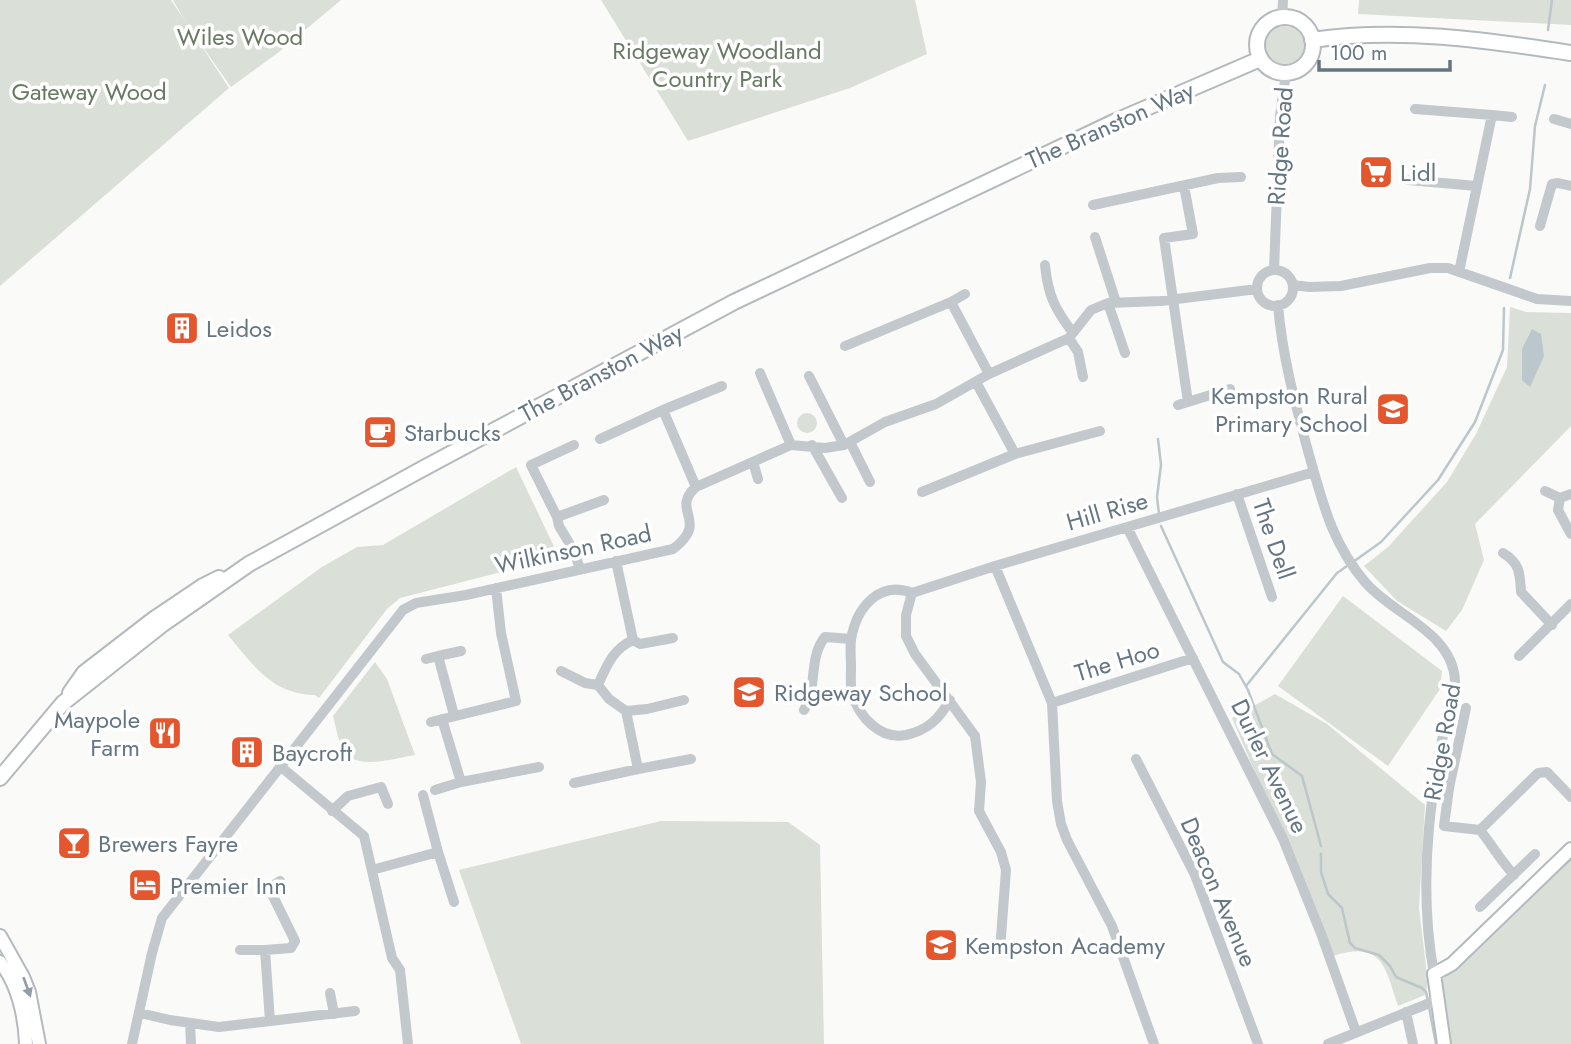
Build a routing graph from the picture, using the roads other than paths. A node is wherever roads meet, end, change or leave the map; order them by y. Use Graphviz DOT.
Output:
graph roads {
  1 [pos="1283,0"];
  2 [pos="1282,17"];
  3 [pos="1312,40"];
  4 [pos="1571,53"];
  5 [pos="1260,59"];
  6 [pos="1286,73"];
  7 [pos="1415,109"];
  8 [pos="1492,115"];
  9 [pos="1512,117"];
  10 [pos="1554,119"];
  11 [pos="1571,124"];
  12 [pos="1241,177"];
  13 [pos="1408,180"];
  14 [pos="1477,186"];
  15 [pos="1571,186"];
  16 [pos="1184,187"];
  17 [pos="1093,205"];
  18 [pos="1539,226"];
  19 [pos="1095,237"];
  20 [pos="1045,265"];
  21 [pos="1275,270"];
  22 [pos="1459,272"];
  23 [pos="1293,285"];
  24 [pos="1257,289"];
  25 [pos="965,294"];
  26 [pos="1172,298"];
  27 [pos="1571,301"];
  28 [pos="951,302"];
  29 [pos="1112,302"];
  30 [pos="1278,305"];
  31 [pos="1071,336"];
  32 [pos="845,346"];
  33 [pos="1125,353"];
  34 [pos="760,373"];
  35 [pos="989,374"];
  36 [pos="825,376"];
  37 [pos="1083,377"];
  38 [pos="976,382"];
  39 [pos="722,386"];
  40 [pos="1230,388"];
  41 [pos="663,410"];
  42 [pos="1100,431"];
  43 [pos="600,439"];
  44 [pos="847,443"];
  45 [pos="790,444"];
  46 [pos="574,445"];
  47 [pos="812,445"];
  48 [pos="1015,454"];
  49 [pos="753,463"];
  50 [pos="1314,472"];
  51 [pos="758,479"];
  52 [pos="870,482"];
  53 [pos="696,487"];
  54 [pos="1545,491"];
  55 [pos="922,492"];
  56 [pos="1237,494"];
  57 [pos="1565,496"];
  58 [pos="842,498"];
  59 [pos="604,500"];
  60 [pos="557,517"];
  61 [pos="1127,527"];
  62 [pos="1571,534"];
  63 [pos="1503,553"];
  64 [pos="616,561"];
  65 [pos="995,566"];
  66 [pos="580,569"];
  67 [pos="496,588"];
  68 [pos="912,593"];
  69 [pos="1272,597"];
  70 [pos="1571,604"];
  71 [pos="1552,625"];
  72 [pos="673,638"];
  73 [pos="851,639"];
  74 [pos="633,640"];
  75 [pos="461,651"];
  76 [pos="1519,656"];
  77 [pos="1193,659"];
  78 [pos="561,671"];
  79 [pos="598,685"];
  80 [pos="684,700"];
  81 [pos="950,700"];
  82 [pos="1052,703"];
  83 [pos="1466,708"];
  84 [pos="804,710"];
  85 [pos="626,711"];
  86 [pos="442,719"];
  87 [pos="691,760"];
  88 [pos="1136,760"];
  89 [pos="281,766"];
  90 [pos="539,767"];
  91 [pos="638,769"];
  92 [pos="0,778"];
  93 [pos="461,782"];
  94 [pos="575,783"];
  95 [pos="435,790"];
  96 [pos="423,795"];
  97 [pos="1571,797"];
  98 [pos="388,804"];
  99 [pos="332,811"];
  100 [pos="1480,830"];
  101 [pos="1571,849"];
  102 [pos="438,852"];
  103 [pos="1535,854"];
  104 [pos="372,870"];
  105 [pos="1514,874"];
  106 [pos="280,881"];
  107 [pos="269,888"];
  108 [pos="258,894"];
  109 [pos="454,902"];
  110 [pos="1480,907"];
  111 [pos="0,936"];
  112 [pos="240,950"];
  113 [pos="265,950"];
  114 [pos="1000,950"];
  115 [pos="0,962"];
  116 [pos="1434,980"];
  117 [pos="330,993"];
  118 [pos="1431,1002"];
  119 [pos="355,1011"];
  120 [pos="1406,1012"];
  121 [pos="140,1013"];
  122 [pos="334,1014"];
  123 [pos="270,1021"];
  124 [pos="190,1023"];
  125 [pos="1356,1032"];
  126 [pos="26,1044"];
  127 [pos="38,1044"];
  128 [pos="132,1044"];
  129 [pos="191,1044"];
  130 [pos="408,1044"];
  131 [pos="1154,1044"];
  132 [pos="1258,1044"];
  133 [pos="1328,1044"];
  134 [pos="1413,1044"];
  135 [pos="1444,1044"];
  1 -- 2 [label="street"];
  2 -- 3 [label="highway"];
  2 -- 5 [label="highway"];
  3 -- 4 [label="highway"];
  3 -- 6 [label="highway"];
  5 -- 6 [label="highway"];
  5 -- 92 [label="highway, The Branston Way"];
  6 -- 21 [label="street, Ridge Road"];
  7 -- 8 [label="street"];
  8 -- 9 [label="street"];
  8 -- 14 [label="street"];
  10 -- 11 [label="street"];
  12 -- 16 [label="street"];
  13 -- 14 [label="street"];
  14 -- 22 [label="street"];
  15 -- 18 [label="street"];
  16 -- 17 [label="street"];
  16 -- 26 [label="street"];
  19 -- 29 [label="street"];
  20 -- 31 [label="street"];
  21 -- 23 [label="street"];
  21 -- 24 [label="street"];
  22 -- 23 [label="street"];
  22 -- 27 [label="street"];
  23 -- 30 [label="street"];
  24 -- 26 [label="street"];
  24 -- 30 [label="street"];
  25 -- 28 [label="street"];
  26 -- 29 [label="street"];
  26 -- 40 [label="street"];
  28 -- 32 [label="street"];
  28 -- 35 [label="street"];
  29 -- 31 [label="street"];
  29 -- 33 [label="street"];
  30 -- 50 [label="street, Ridge Road"];
  31 -- 35 [label="street"];
  31 -- 37 [label="street"];
  34 -- 45 [label="street"];
  35 -- 38 [label="street"];
  36 -- 44 [label="street"];
  38 -- 44 [label="street"];
  38 -- 48 [label="street"];
  39 -- 41 [label="street"];
  41 -- 43 [label="street"];
  41 -- 53 [label="street"];
  42 -- 48 [label="street"];
  44 -- 47 [label="street"];
  44 -- 52 [label="street"];
  45 -- 47 [label="street"];
  45 -- 49 [label="street"];
  46 -- 60 [label="street"];
  47 -- 58 [label="street"];
  48 -- 55 [label="street"];
  49 -- 51 [label="street"];
  49 -- 53 [label="street"];
  50 -- 56 [label="street, Hill Rise"];
  50 -- 116 [label="street, Ridge Road"];
  53 -- 64 [label="street, Wilkinson Road"];
  54 -- 57 [label="street"];
  56 -- 61 [label="street, Hill Rise"];
  56 -- 69 [label="street, The Dell"];
  57 -- 62 [label="street"];
  59 -- 60 [label="street"];
  60 -- 66 [label="street"];
  61 -- 65 [label="street, Hill Rise"];
  61 -- 77 [label="street, Durler Avenue"];
  63 -- 71 [label="street"];
  64 -- 66 [label="street, Wilkinson Road"];
  64 -- 74 [label="street"];
  65 -- 68 [label="street, Hill Rise"];
  65 -- 82 [label="street"];
  66 -- 67 [label="street, Wilkinson Road"];
  67 -- 86 [label="street"];
  67 -- 89 [label="street, Wilkinson Road"];
  68 -- 73 [label="street, Hill Rise"];
  68 -- 81 [label="street"];
  70 -- 71 [label="street"];
  71 -- 76 [label="street"];
  72 -- 74 [label="street"];
  73 -- 81 [label="street"];
  73 -- 84 [label="street"];
  74 -- 79 [label="street"];
  75 -- 86 [label="street"];
  77 -- 82 [label="street, The Hoo"];
  77 -- 125 [label="street, Durler Avenue"];
  78 -- 79 [label="street"];
  79 -- 85 [label="street"];
  80 -- 85 [label="street"];
  81 -- 114 [label="street"];
  82 -- 131 [label="street"];
  83 -- 100 [label="street"];
  85 -- 91 [label="street"];
  86 -- 93 [label="street"];
  87 -- 91 [label="street"];
  88 -- 132 [label="street, Deacon Avenue"];
  89 -- 99 [label="street"];
  89 -- 121 [label="street, Wilkinson Road"];
  90 -- 93 [label="street"];
  91 -- 94 [label="street"];
  93 -- 95 [label="street"];
  96 -- 102 [label="street"];
  97 -- 100 [label="street"];
  98 -- 99 [label="street"];
  99 -- 104 [label="street"];
  100 -- 105 [label="street"];
  101 -- 116 [label="main road"];
  102 -- 104 [label="street"];
  102 -- 109 [label="street"];
  103 -- 105 [label="street"];
  104 -- 130 [label="street"];
  105 -- 110 [label="street"];
  106 -- 107 [label="street"];
  107 -- 108 [label="street"];
  107 -- 113 [label="street"];
  111 -- 127 [label="main road, one-way"];
  112 -- 113 [label="street"];
  113 -- 123 [label="street"];
  115 -- 126 [label="main road"];
  116 -- 118 [label="main road"];
  117 -- 122 [label="street"];
  118 -- 120 [label="street"];
  118 -- 135 [label="main road"];
  119 -- 122 [label="street"];
  120 -- 125 [label="street"];
  120 -- 134 [label="street"];
  121 -- 124 [label="street"];
  121 -- 128 [label="street, Wilkinson Road"];
  122 -- 123 [label="street"];
  123 -- 124 [label="street"];
  124 -- 129 [label="street"];
  125 -- 133 [label="street"];
}
